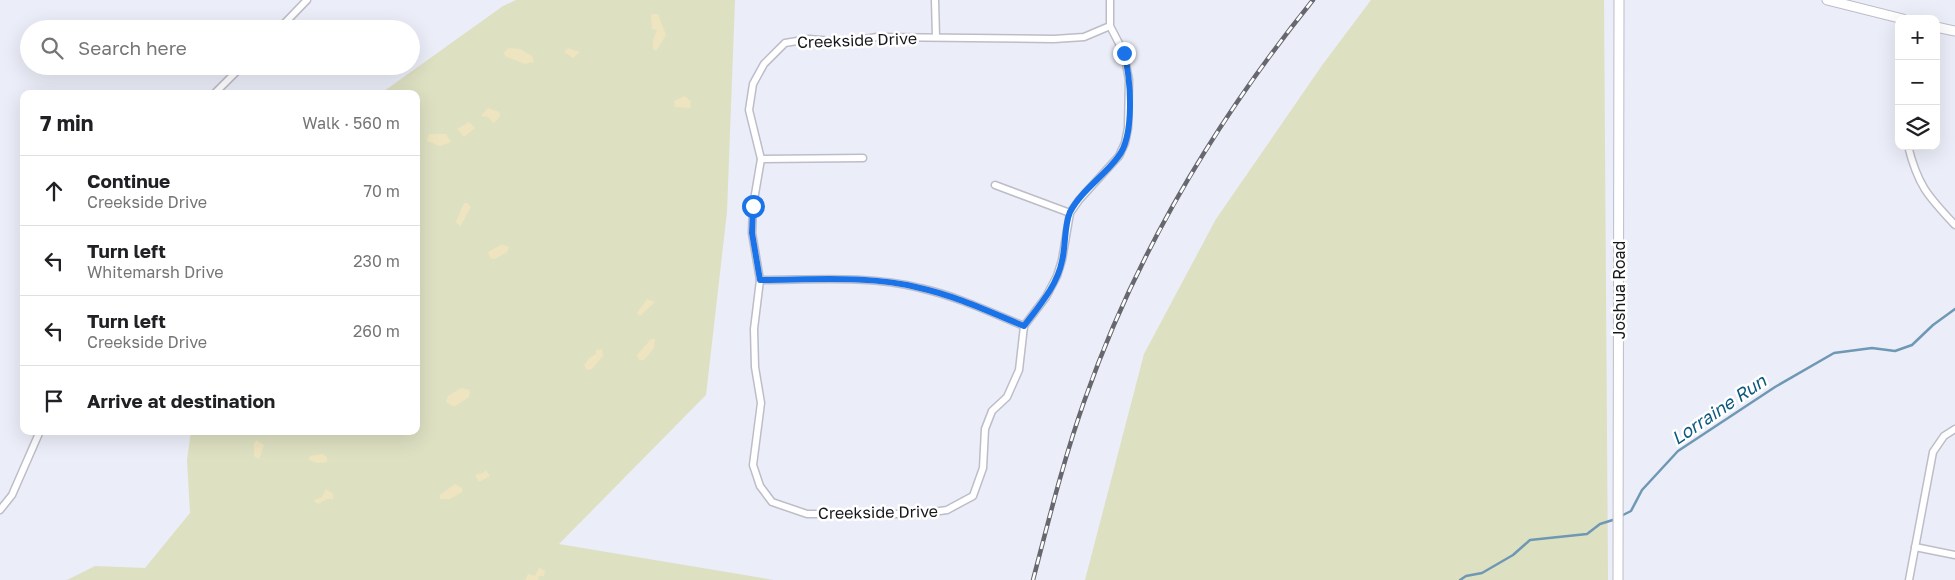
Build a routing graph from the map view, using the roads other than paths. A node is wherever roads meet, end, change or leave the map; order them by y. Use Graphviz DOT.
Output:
graph roads {
  1 [pos="307,0"];
  2 [pos="935,0"];
  3 [pos="1110,0"];
  4 [pos="1619,0"];
  5 [pos="1827,0"];
  6 [pos="1895,17"];
  7 [pos="288,20"];
  8 [pos="1110,26"];
  9 [pos="1940,28"];
  10 [pos="1955,31"];
  11 [pos="936,37"];
  12 [pos="233,75"];
  13 [pos="218,90"];
  14 [pos="1909,150"];
  15 [pos="863,158"];
  16 [pos="762,159"];
  17 [pos="995,185"];
  18 [pos="1070,213"];
  19 [pos="1955,225"];
  20 [pos="760,280"];
  21 [pos="1024,326"];
  22 [pos="1955,429"];
  23 [pos="38,435"];
  24 [pos="0,510"];
  25 [pos="1915,547"];
  26 [pos="1955,555"];
  27 [pos="1618,580"];
  28 [pos="1909,580"];
  1 -- 7 [label="street"];
  2 -- 11 [label="street"];
  3 -- 8 [label="street"];
  4 -- 27 [label="main road, Joshua Road"];
  5 -- 6 [label="main road"];
  8 -- 11 [label="street, Creekside Drive"];
  8 -- 18 [label="street"];
  9 -- 10 [label="main road"];
  11 -- 16 [label="street, Creekside Drive"];
  12 -- 13 [label="street"];
  14 -- 19 [label="street"];
  15 -- 16 [label="street"];
  16 -- 20 [label="street, Creekside Drive"];
  17 -- 18 [label="street"];
  18 -- 21 [label="street"];
  20 -- 21 [label="street"];
  20 -- 21 [label="street, Creekside Drive"];
  22 -- 25 [label="street"];
  23 -- 24 [label="street"];
  25 -- 26 [label="street"];
  25 -- 28 [label="street"];
}
